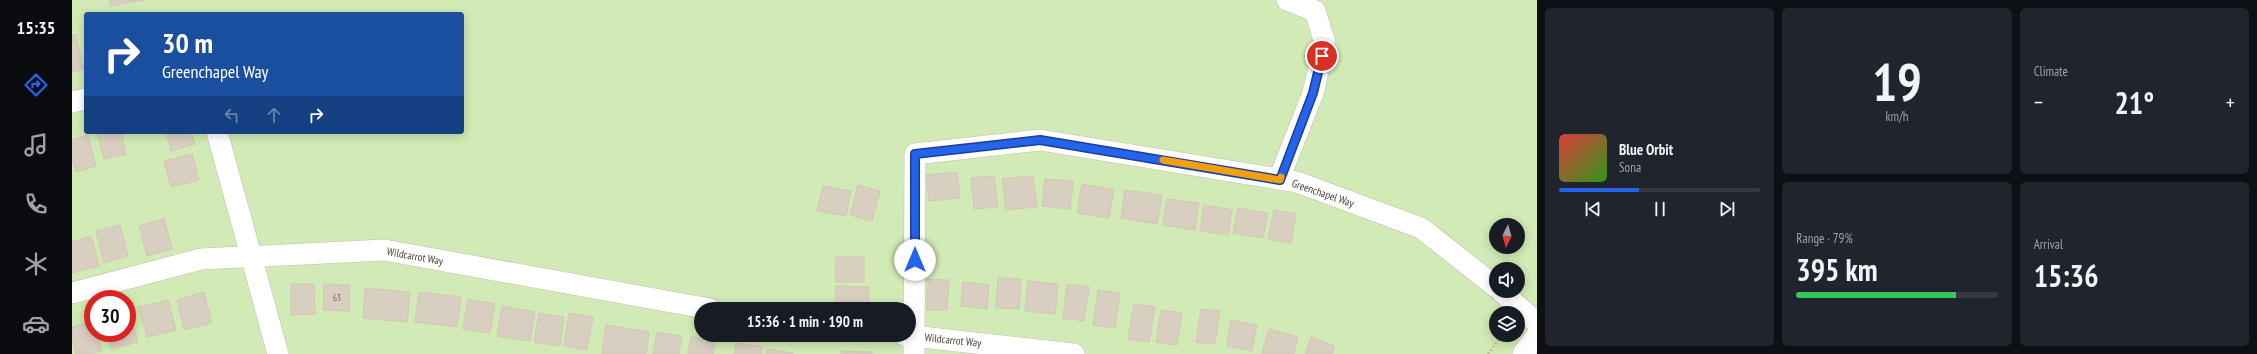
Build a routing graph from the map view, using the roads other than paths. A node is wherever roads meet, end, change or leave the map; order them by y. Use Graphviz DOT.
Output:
graph roads {
  1 [pos="1287,0"];
  2 [pos="84,99"];
  3 [pos="72,102"];
  4 [pos="218,134"];
  5 [pos="1280,180"];
  6 [pos="251,256"];
  7 [pos="1489,281"];
  8 [pos="72,293"];
  9 [pos="1509,298"];
  10 [pos="912,302"];
  11 [pos="694,306"];
  12 [pos="1537,323"];
  13 [pos="1537,335"];
  14 [pos="911,342"];
  15 [pos="278,354"];
  16 [pos="1074,354"];
  17 [pos="1523,354"];
  1 -- 5 [label="street"];
  2 -- 3 [label="street"];
  4 -- 6 [label="street"];
  5 -- 7 [label="street, Greenchapel Way"];
  5 -- 10 [label="street, Greenchapel Way"];
  6 -- 8 [label="street, Wildcarrot Way"];
  6 -- 11 [label="street, Wildcarrot Way"];
  6 -- 15 [label="street"];
  9 -- 12 [label="street"];
  13 -- 17 [label="street"];
  14 -- 16 [label="street, Wildcarrot Way"];
}
